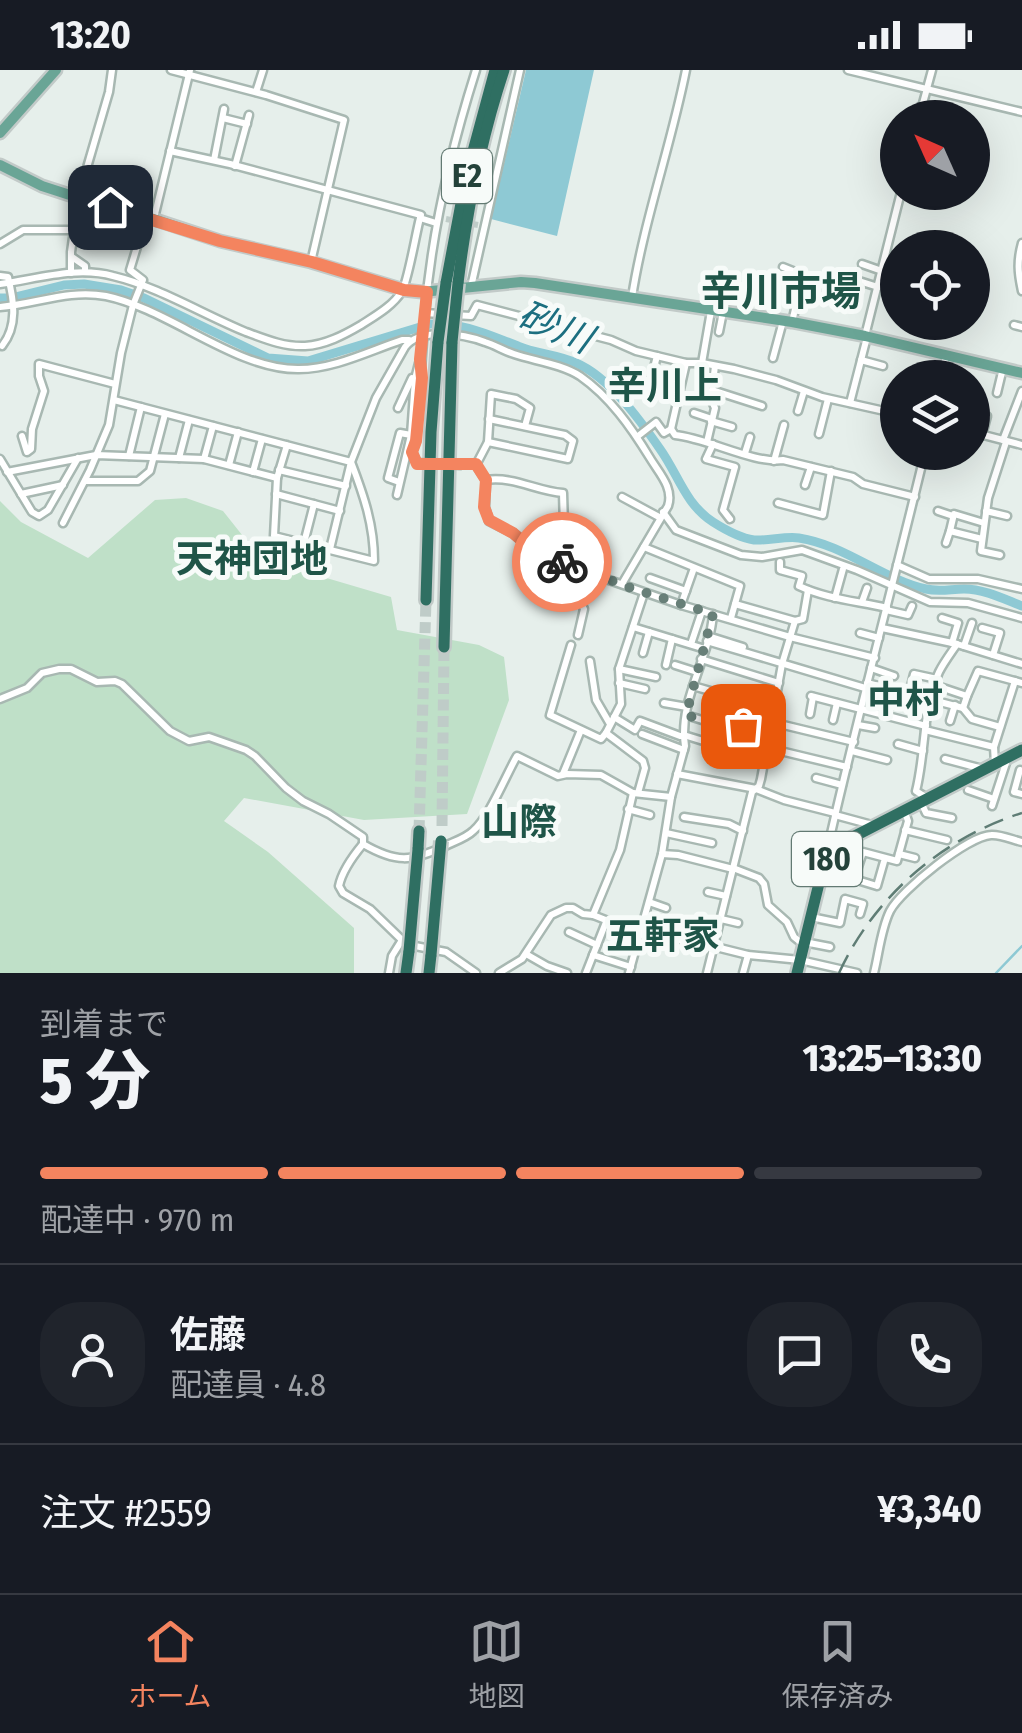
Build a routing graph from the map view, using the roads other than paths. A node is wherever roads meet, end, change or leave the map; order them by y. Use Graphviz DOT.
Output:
graph roads {
  1 [pos="56,70"];
  2 [pos="112,70"];
  3 [pos="171,70"];
  4 [pos="263,70"];
  5 [pos="476,70"];
  6 [pos="495,70"];
  7 [pos="504,70"];
  8 [pos="520,70"];
  9 [pos="686,70"];
  10 [pos="848,70"];
  11 [pos="932,70"];
  12 [pos="189,72"];
  13 [pos="926,89"];
  14 [pos="256,92"];
  15 [pos="923,100"];
  16 [pos="1022,112"];
  17 [pos="0,133"];
  18 [pos="170,150"];
  19 [pos="214,160"];
  20 [pos="0,165"];
  21 [pos="235,166"];
  22 [pos="329,190"];
  23 [pos="79,198"];
  24 [pos="150,218"];
  25 [pos="420,218"];
  26 [pos="440,220"];
  27 [pos="75,230"];
  28 [pos="1022,243"];
  29 [pos="0,244"];
  30 [pos="72,257"];
  31 [pos="312,262"];
  32 [pos="862,264"];
  33 [pos="783,267"];
  34 [pos="880,269"];
  35 [pos="85,272"];
  36 [pos="71,273"];
  37 [pos="0,276"];
  38 [pos="843,276"];
  39 [pos="880,278"];
  40 [pos="0,284"];
  41 [pos="10,285"];
  42 [pos="458,285"];
  43 [pos="878,286"];
  44 [pos="141,287"];
  45 [pos="404,290"];
  46 [pos="1022,290"];
  47 [pos="427,292"];
  48 [pos="631,298"];
  49 [pos="14,305"];
  50 [pos="134,305"];
  51 [pos="0,307"];
  52 [pos="717,311"];
  53 [pos="425,314"];
  54 [pos="788,321"];
  55 [pos="718,332"];
  56 [pos="423,336"];
  57 [pos="866,336"];
  58 [pos="410,340"];
  59 [pos="2,346"];
  60 [pos="946,354"];
  61 [pos="657,356"];
  62 [pos="773,358"];
  63 [pos="420,359"];
  64 [pos="861,360"];
  65 [pos="945,360"];
  66 [pos="686,363"];
  67 [pos="702,363"];
  68 [pos="880,365"];
  69 [pos="715,366"];
  70 [pos="1003,368"];
  71 [pos="417,370"];
  72 [pos="1022,373"];
  73 [pos="650,383"];
  74 [pos="116,384"];
  75 [pos="712,390"];
  76 [pos="1022,390"];
  77 [pos="804,391"];
  78 [pos="997,393"];
  79 [pos="828,399"];
  80 [pos="114,400"];
  81 [pos="850,404"];
  82 [pos="762,406"];
  83 [pos="142,407"];
  84 [pos="398,408"];
  85 [pos="880,410"];
  86 [pos="798,412"];
  87 [pos="694,413"];
  88 [pos="165,414"];
  89 [pos="489,419"];
  90 [pos="189,420"];
  91 [pos="712,420"];
  92 [pos="784,425"];
  93 [pos="213,426"];
  94 [pos="526,426"];
  95 [pos="732,428"];
  96 [pos="671,429"];
  97 [pos="238,432"];
  98 [pos="820,434"];
  99 [pos="22,436"];
  100 [pos="638,436"];
  101 [pos="750,436"];
  102 [pos="990,437"];
  103 [pos="262,438"];
  104 [pos="1004,441"];
  105 [pos="488,442"];
  106 [pos="710,443"];
  107 [pos="287,445"];
  108 [pos="1022,445"];
  109 [pos="745,453"];
  110 [pos="96,455"];
  111 [pos="129,456"];
  112 [pos="78,457"];
  113 [pos="154,457"];
  114 [pos="178,458"];
  115 [pos="0,459"];
  116 [pos="204,459"];
  117 [pos="774,461"];
  118 [pos="351,462"];
  119 [pos="476,464"];
  120 [pos="229,466"];
  121 [pos="811,466"];
  122 [pos="921,470"];
  123 [pos="831,471"];
  124 [pos="7,472"];
  125 [pos="253,472"];
  126 [pos="278,474"];
  127 [pos="486,480"];
  128 [pos="84,481"];
  129 [pos="806,484"];
  130 [pos="63,485"];
  131 [pos="346,486"];
  132 [pos="21,494"];
  133 [pos="276,494"];
  134 [pos="397,495"];
  135 [pos="622,497"];
  136 [pos="915,497"];
  137 [pos="778,503"];
  138 [pos="314,504"];
  139 [pos="340,511"];
  140 [pos="938,511"];
  141 [pos="986,511"];
  142 [pos="661,515"];
  143 [pos="953,516"];
  144 [pos="1007,516"];
  145 [pos="730,519"];
  146 [pos="63,523"];
  147 [pos="984,523"];
  148 [pos="950,531"];
  149 [pos="906,534"];
  150 [pos="918,537"];
  151 [pos="982,538"];
  152 [pos="304,543"];
  153 [pos="946,543"];
  154 [pos="644,547"];
  155 [pos="330,549"];
  156 [pos="1000,555"];
  157 [pos="549,557"];
  158 [pos="780,562"];
  159 [pos="897,566"];
  160 [pos="694,568"];
  161 [pos="844,569"];
  162 [pos="591,572"];
  163 [pos="650,578"];
  164 [pos="622,584"];
  165 [pos="893,586"];
  166 [pos="866,588"];
  167 [pos="808,590"];
  168 [pos="1022,590"];
  169 [pos="686,591"];
  170 [pos="644,593"];
  171 [pos="836,598"];
  172 [pos="426,600"];
  173 [pos="862,602"];
  174 [pos="735,604"];
  175 [pos="681,605"];
  176 [pos="912,606"];
  177 [pos="887,609"];
  178 [pos="702,610"];
  179 [pos="713,614"];
  180 [pos="731,618"];
  181 [pos="942,618"];
  182 [pos="1022,618"];
  183 [pos="795,621"];
  184 [pos="972,623"];
  185 [pos="632,626"];
  186 [pos="882,628"];
  187 [pos="982,628"];
  188 [pos="649,632"];
  189 [pos="860,632"];
  190 [pos="578,636"];
  191 [pos="790,637"];
  192 [pos="672,638"];
  193 [pos="879,638"];
  194 [pos="707,642"];
  195 [pos="571,644"];
  196 [pos="691,644"];
  197 [pos="958,644"];
  198 [pos="444,647"];
  199 [pos="742,647"];
  200 [pos="643,653"];
  201 [pos="997,656"];
  202 [pos="874,658"];
  203 [pos="701,659"];
  204 [pos="590,660"];
  205 [pos="782,664"];
  206 [pos="1022,664"];
  207 [pos="871,668"];
  208 [pos="619,669"];
  209 [pos="697,672"];
  210 [pos="995,675"];
  211 [pos="894,676"];
  212 [pos="656,677"];
  213 [pos="936,682"];
  214 [pos="1018,682"];
  215 [pos="619,683"];
  216 [pos="779,683"];
  217 [pos="866,685"];
  218 [pos="693,686"];
  219 [pos="644,689"];
  220 [pos="909,694"];
  221 [pos="967,696"];
  222 [pos="0,699"];
  223 [pos="930,699"];
  224 [pos="664,703"];
  225 [pos="837,703"];
  226 [pos="959,706"];
  227 [pos="773,709"];
  228 [pos="860,709"];
  229 [pos="686,711"];
  230 [pos="810,714"];
  231 [pos="612,720"];
  232 [pos="833,720"];
  233 [pos="950,721"];
  234 [pos="771,722"];
  235 [pos="858,725"];
  236 [pos="1000,727"];
  237 [pos="876,728"];
  238 [pos="925,728"];
  239 [pos="582,730"];
  240 [pos="606,733"];
  241 [pos="770,733"];
  242 [pos="642,734"];
  243 [pos="684,737"];
  244 [pos="731,740"];
  245 [pos="854,742"];
  246 [pos="898,744"];
  247 [pos="994,747"];
  248 [pos="767,749"];
  249 [pos="684,750"];
  250 [pos="1022,750"];
  251 [pos="852,751"];
  252 [pos="923,751"];
  253 [pos="945,759"];
  254 [pos="765,760"];
  255 [pos="887,760"];
  256 [pos="997,764"];
  257 [pos="847,767"];
  258 [pos="1021,771"];
  259 [pos="678,774"];
  260 [pos="563,775"];
  261 [pos="816,778"];
  262 [pos="842,785"];
  263 [pos="756,789"];
  264 [pos="968,790"];
  265 [pos="636,793"];
  266 [pos="1022,794"];
  267 [pos="671,797"];
  268 [pos="924,800"];
  269 [pos="628,809"];
  270 [pos="904,810"];
  271 [pos="835,814"];
  272 [pos="650,815"];
  273 [pos="684,817"];
  274 [pos="952,818"];
  275 [pos="442,826"];
  276 [pos="875,826"];
  277 [pos="743,830"];
  278 [pos="905,830"];
  279 [pos="419,831"];
  280 [pos="666,834"];
  281 [pos="947,840"];
  282 [pos="712,842"];
  283 [pos="1022,842"];
  284 [pos="363,844"];
  285 [pos="662,854"];
  286 [pos="899,854"];
  287 [pos="830,856"];
  288 [pos="885,858"];
  289 [pos="915,858"];
  290 [pos="733,869"];
  291 [pos="708,892"];
  292 [pos="726,896"];
  293 [pos="649,902"];
  294 [pos="666,908"];
  295 [pos="860,914"];
  296 [pos="593,915"];
  297 [pos="810,917"];
  298 [pos="721,918"];
  299 [pos="606,922"];
  300 [pos="738,924"];
  301 [pos="569,932"];
  302 [pos="641,932"];
  303 [pos="804,942"];
  304 [pos="597,945"];
  305 [pos="406,946"];
  306 [pos="830,946"];
  307 [pos="714,947"];
  308 [pos="526,954"];
  309 [pos="593,955"];
  310 [pos="748,955"];
  311 [pos="798,966"];
  312 [pos="630,970"];
  313 [pos="390,973"];
  314 [pos="406,973"];
  315 [pos="428,973"];
  316 [pos="476,973"];
  317 [pos="499,973"];
  318 [pos="567,973"];
  319 [pos="586,973"];
  320 [pos="706,973"];
  321 [pos="744,973"];
  322 [pos="857,973"];
  323 [pos="874,973"];
  1 -- 17 [label="main road"];
  2 -- 23 [label="street"];
  3 -- 12 [label="street"];
  4 -- 14 [label="street"];
  5 -- 26 [label="street"];
  6 -- 42 [label="highway, E2"];
  7 -- 42 [label="highway, E2"];
  8 -- 42 [label="street"];
  9 -- 48 [label="street"];
  10 -- 13 [label="street"];
  11 -- 13 [label="street"];
  12 -- 14 [label="street"];
  12 -- 18 [label="street"];
  13 -- 15 [label="street"];
  13 -- 16 [label="street"];
  14 -- 22 [label="street"];
  18 -- 19 [label="street"];
  18 -- 24 [label="street"];
  19 -- 21 [label="street"];
  19 -- 21 [label="street"];
  20 -- 23 [label="main road"];
  21 -- 22 [label="street"];
  22 -- 25 [label="street"];
  22 -- 31 [label="street"];
  23 -- 24 [label="main road"];
  23 -- 27 [label="street"];
  24 -- 31 [label="main road"];
  24 -- 44 [label="street"];
  25 -- 26 [label="street"];
  25 -- 45 [label="street"];
  26 -- 47 [label="street"];
  27 -- 29 [label="street"];
  27 -- 30 [label="street"];
  28 -- 46 [label="street"];
  30 -- 35 [label="street"];
  30 -- 36 [label="street"];
  31 -- 45 [label="main road"];
  32 -- 34 [label="street"];
  33 -- 54 [label="street"];
  35 -- 36 [label="street"];
  35 -- 44 [label="street"];
  36 -- 41 [label="street"];
  37 -- 41 [label="street"];
  38 -- 43 [label="street"];
  39 -- 43 [label="street"];
  40 -- 41 [label="street"];
  41 -- 49 [label="street"];
  42 -- 47 [label="main road"];
  42 -- 48 [label="main road"];
  42 -- 172 [label="highway, E2, bridge"];
  42 -- 198 [label="highway, E2, bridge"];
  43 -- 57 [label="street"];
  44 -- 45 [label="street"];
  44 -- 50 [label="street"];
  45 -- 47 [label="main road"];
  47 -- 53 [label="street"];
  48 -- 52 [label="main road"];
  49 -- 50 [label="street"];
  49 -- 51 [label="street"];
  49 -- 59 [label="street"];
  50 -- 58 [label="street"];
  50 -- 74 [label="street"];
  52 -- 54 [label="main road"];
  52 -- 55 [label="street"];
  52 -- 67 [label="street"];
  53 -- 56 [label="street"];
  53 -- 61 [label="street"];
  54 -- 57 [label="main road"];
  54 -- 62 [label="street"];
  56 -- 58 [label="street"];
  56 -- 63 [label="street"];
  56 -- 100 [label="street"];
  57 -- 60 [label="main road"];
  57 -- 64 [label="street"];
  58 -- 118 [label="street"];
  60 -- 65 [label="street"];
  60 -- 70 [label="main road"];
  61 -- 66 [label="street"];
  61 -- 73 [label="street"];
  63 -- 71 [label="street"];
  63 -- 119 [label="street, bridge"];
  64 -- 68 [label="street"];
  64 -- 81 [label="street"];
  66 -- 67 [label="street"];
  66 -- 96 [label="street"];
  67 -- 69 [label="street"];
  69 -- 75 [label="street"];
  69 -- 77 [label="street"];
  70 -- 72 [label="main road"];
  70 -- 78 [label="street"];
  71 -- 84 [label="street"];
  71 -- 134 [label="street"];
  74 -- 80 [label="street"];
  74 -- 99 [label="street"];
  75 -- 82 [label="street"];
  75 -- 91 [label="street"];
  76 -- 104 [label="street"];
  77 -- 79 [label="street"];
  77 -- 86 [label="street"];
  79 -- 81 [label="street"];
  79 -- 98 [label="street"];
  80 -- 83 [label="street"];
  80 -- 110 [label="street"];
  81 -- 85 [label="street"];
  83 -- 88 [label="street"];
  83 -- 111 [label="street"];
  87 -- 91 [label="street"];
  88 -- 90 [label="street"];
  88 -- 113 [label="street"];
  89 -- 94 [label="street"];
  89 -- 94 [label="street"];
  89 -- 105 [label="street"];
  90 -- 93 [label="street"];
  90 -- 114 [label="street"];
  91 -- 95 [label="street"];
  91 -- 106 [label="street"];
  92 -- 117 [label="street"];
  93 -- 97 [label="street"];
  93 -- 116 [label="street"];
  94 -- 105 [label="street"];
  96 -- 100 [label="street"];
  96 -- 106 [label="street"];
  97 -- 103 [label="street"];
  97 -- 120 [label="street"];
  100 -- 142 [label="street"];
  101 -- 109 [label="street"];
  102 -- 104 [label="street"];
  103 -- 107 [label="street"];
  103 -- 125 [label="street"];
  104 -- 108 [label="street"];
  104 -- 141 [label="street"];
  105 -- 119 [label="street"];
  106 -- 109 [label="street"];
  106 -- 145 [label="street"];
  107 -- 118 [label="street"];
  107 -- 126 [label="street"];
  109 -- 117 [label="street"];
  110 -- 111 [label="street"];
  110 -- 112 [label="street"];
  110 -- 128 [label="street"];
  111 -- 113 [label="street"];
  112 -- 124 [label="street"];
  112 -- 130 [label="street"];
  113 -- 114 [label="street"];
  113 -- 128 [label="street"];
  114 -- 116 [label="street"];
  115 -- 124 [label="street"];
  116 -- 120 [label="street"];
  117 -- 121 [label="street"];
  118 -- 131 [label="street"];
  118 -- 155 [label="street"];
  119 -- 127 [label="street"];
  120 -- 125 [label="street"];
  121 -- 123 [label="street"];
  121 -- 129 [label="street"];
  122 -- 136 [label="street"];
  123 -- 136 [label="street"];
  123 -- 137 [label="street"];
  124 -- 132 [label="street"];
  125 -- 126 [label="street"];
  126 -- 131 [label="street"];
  126 -- 133 [label="street"];
  127 -- 157 [label="street"];
  127 -- 157 [label="street"];
  128 -- 146 [label="street"];
  130 -- 132 [label="street"];
  130 -- 132 [label="street"];
  131 -- 139 [label="street"];
  133 -- 138 [label="street"];
  133 -- 152 [label="street"];
  135 -- 142 [label="street"];
  136 -- 149 [label="street"];
  138 -- 139 [label="street"];
  138 -- 152 [label="street"];
  139 -- 155 [label="street"];
  140 -- 143 [label="street"];
  141 -- 144 [label="street"];
  141 -- 147 [label="street"];
  142 -- 154 [label="street"];
  142 -- 165 [label="street"];
  143 -- 147 [label="street"];
  143 -- 148 [label="street"];
  147 -- 151 [label="street"];
  148 -- 151 [label="street"];
  148 -- 153 [label="street"];
  149 -- 150 [label="street"];
  149 -- 159 [label="street"];
  151 -- 156 [label="street"];
  152 -- 155 [label="street"];
  154 -- 160 [label="street"];
  154 -- 164 [label="street"];
  157 -- 162 [label="street"];
  158 -- 167 [label="street"];
  159 -- 165 [label="street"];
  159 -- 168 [label="street"];
  160 -- 169 [label="street"];
  160 -- 174 [label="street"];
  161 -- 171 [label="street"];
  162 -- 164 [label="street"];
  162 -- 190 [label="street"];
  163 -- 169 [label="street"];
  164 -- 170 [label="street"];
  165 -- 177 [label="street"];
  165 -- 182 [label="street"];
  166 -- 173 [label="street"];
  167 -- 171 [label="street"];
  167 -- 183 [label="street"];
  169 -- 175 [label="street"];
  170 -- 175 [label="street"];
  170 -- 185 [label="street"];
  171 -- 173 [label="street"];
  173 -- 177 [label="street"];
  174 -- 180 [label="street"];
  174 -- 183 [label="street"];
  175 -- 178 [label="street"];
  176 -- 177 [label="street"];
  177 -- 186 [label="street"];
  178 -- 179 [label="street"];
  178 -- 196 [label="street"];
  179 -- 180 [label="street"];
  179 -- 194 [label="street"];
  180 -- 191 [label="street"];
  181 -- 197 [label="street"];
  183 -- 191 [label="street"];
  184 -- 197 [label="street"];
  185 -- 188 [label="street"];
  185 -- 208 [label="street"];
  186 -- 193 [label="street"];
  186 -- 197 [label="street"];
  187 -- 201 [label="street"];
  188 -- 192 [label="street"];
  188 -- 200 [label="street"];
  189 -- 193 [label="street"];
  191 -- 202 [label="street"];
  191 -- 205 [label="street"];
  192 -- 196 [label="street"];
  192 -- 209 [label="street"];
  193 -- 202 [label="street"];
  194 -- 196 [label="street"];
  194 -- 199 [label="street"];
  194 -- 203 [label="street"];
  194 -- 205 [label="street"];
  195 -- 239 [label="street"];
  197 -- 201 [label="street"];
  197 -- 213 [label="street"];
  201 -- 206 [label="street"];
  201 -- 210 [label="street"];
  202 -- 207 [label="street"];
  203 -- 209 [label="street"];
  203 -- 216 [label="street"];
  204 -- 231 [label="street"];
  205 -- 216 [label="street"];
  205 -- 217 [label="street"];
  207 -- 211 [label="street"];
  207 -- 217 [label="street"];
  208 -- 212 [label="street"];
  208 -- 215 [label="street"];
  209 -- 218 [label="street"];
  210 -- 214 [label="street"];
  210 -- 221 [label="street"];
  213 -- 220 [label="street"];
  213 -- 221 [label="street"];
  213 -- 223 [label="street"];
  214 -- 236 [label="street"];
  215 -- 219 [label="street"];
  215 -- 231 [label="street"];
  216 -- 227 [label="street"];
  217 -- 220 [label="street"];
  217 -- 228 [label="street"];
  218 -- 227 [label="street"];
  218 -- 229 [label="street"];
  220 -- 223 [label="street"];
  221 -- 226 [label="street"];
  222 -- 284 [label="street"];
  223 -- 226 [label="street"];
  223 -- 238 [label="street"];
  224 -- 229 [label="street"];
  225 -- 228 [label="street"];
  225 -- 230 [label="street"];
  225 -- 232 [label="street"];
  226 -- 233 [label="street"];
  226 -- 236 [label="street"];
  227 -- 234 [label="street"];
  228 -- 235 [label="street"];
  228 -- 238 [label="street"];
  229 -- 241 [label="street"];
  229 -- 243 [label="street"];
  231 -- 240 [label="street"];
  231 -- 243 [label="street"];
  234 -- 241 [label="street"];
  234 -- 245 [label="street"];
  235 -- 237 [label="street"];
  235 -- 245 [label="street"];
  236 -- 247 [label="street"];
  238 -- 247 [label="street"];
  238 -- 252 [label="street"];
  239 -- 240 [label="street"];
  239 -- 260 [label="street"];
  240 -- 265 [label="street"];
  241 -- 248 [label="street"];
  242 -- 249 [label="street"];
  243 -- 249 [label="street"];
  243 -- 254 [label="street"];
  244 -- 248 [label="street"];
  245 -- 251 [label="street"];
  246 -- 252 [label="street"];
  247 -- 256 [label="street"];
  248 -- 254 [label="street"];
  248 -- 257 [label="street"];
  249 -- 259 [label="street"];
  250 -- 256 [label="highway, 180"];
  251 -- 255 [label="street"];
  251 -- 257 [label="street"];
  252 -- 268 [label="street"];
  253 -- 256 [label="street"];
  254 -- 263 [label="street"];
  256 -- 258 [label="street"];
  256 -- 264 [label="street"];
  256 -- 268 [label="highway, 180"];
  257 -- 262 [label="street"];
  258 -- 266 [label="street"];
  259 -- 263 [label="street"];
  259 -- 267 [label="street"];
  260 -- 265 [label="street"];
  260 -- 284 [label="street"];
  261 -- 262 [label="street"];
  262 -- 271 [label="street"];
  263 -- 271 [label="street"];
  263 -- 277 [label="street"];
  265 -- 267 [label="street"];
  265 -- 269 [label="street"];
  267 -- 280 [label="street"];
  268 -- 270 [label="highway, 180"];
  268 -- 274 [label="street"];
  269 -- 272 [label="street"];
  269 -- 296 [label="street"];
  270 -- 276 [label="highway, 180"];
  270 -- 278 [label="street"];
  271 -- 276 [label="street"];
  271 -- 287 [label="street"];
  273 -- 277 [label="street"];
  275 -- 315 [label="highway, bridge"];
  276 -- 287 [label="highway, 180"];
  277 -- 290 [label="street"];
  278 -- 281 [label="street"];
  278 -- 286 [label="street"];
  279 -- 305 [label="highway, bridge"];
  280 -- 282 [label="street"];
  280 -- 285 [label="street"];
  283 -- 323 [label="street"];
  284 -- 305 [label="street"];
  285 -- 290 [label="street"];
  285 -- 293 [label="street"];
  286 -- 288 [label="street"];
  286 -- 289 [label="street"];
  287 -- 297 [label="highway, 180"];
  288 -- 288 [label="street"];
  290 -- 292 [label="street"];
  290 -- 303 [label="street"];
  291 -- 292 [label="street"];
  292 -- 298 [label="street"];
  293 -- 294 [label="street"];
  293 -- 302 [label="street"];
  295 -- 297 [label="street"];
  296 -- 299 [label="street"];
  296 -- 308 [label="street"];
  297 -- 303 [label="highway, 180"];
  298 -- 300 [label="street"];
  298 -- 307 [label="street"];
  299 -- 302 [label="street"];
  299 -- 304 [label="street"];
  301 -- 304 [label="street"];
  302 -- 307 [label="street"];
  302 -- 312 [label="street"];
  303 -- 306 [label="street"];
  303 -- 311 [label="highway, 180"];
  304 -- 309 [label="street"];
  305 -- 313 [label="street"];
  305 -- 314 [label="highway"];
  305 -- 316 [label="street"];
  307 -- 310 [label="street"];
  307 -- 320 [label="street"];
  308 -- 317 [label="street"];
  308 -- 318 [label="street"];
  309 -- 312 [label="street"];
  309 -- 319 [label="street"];
  310 -- 311 [label="street"];
  310 -- 321 [label="street"];
  311 -- 322 [label="street"];
}
